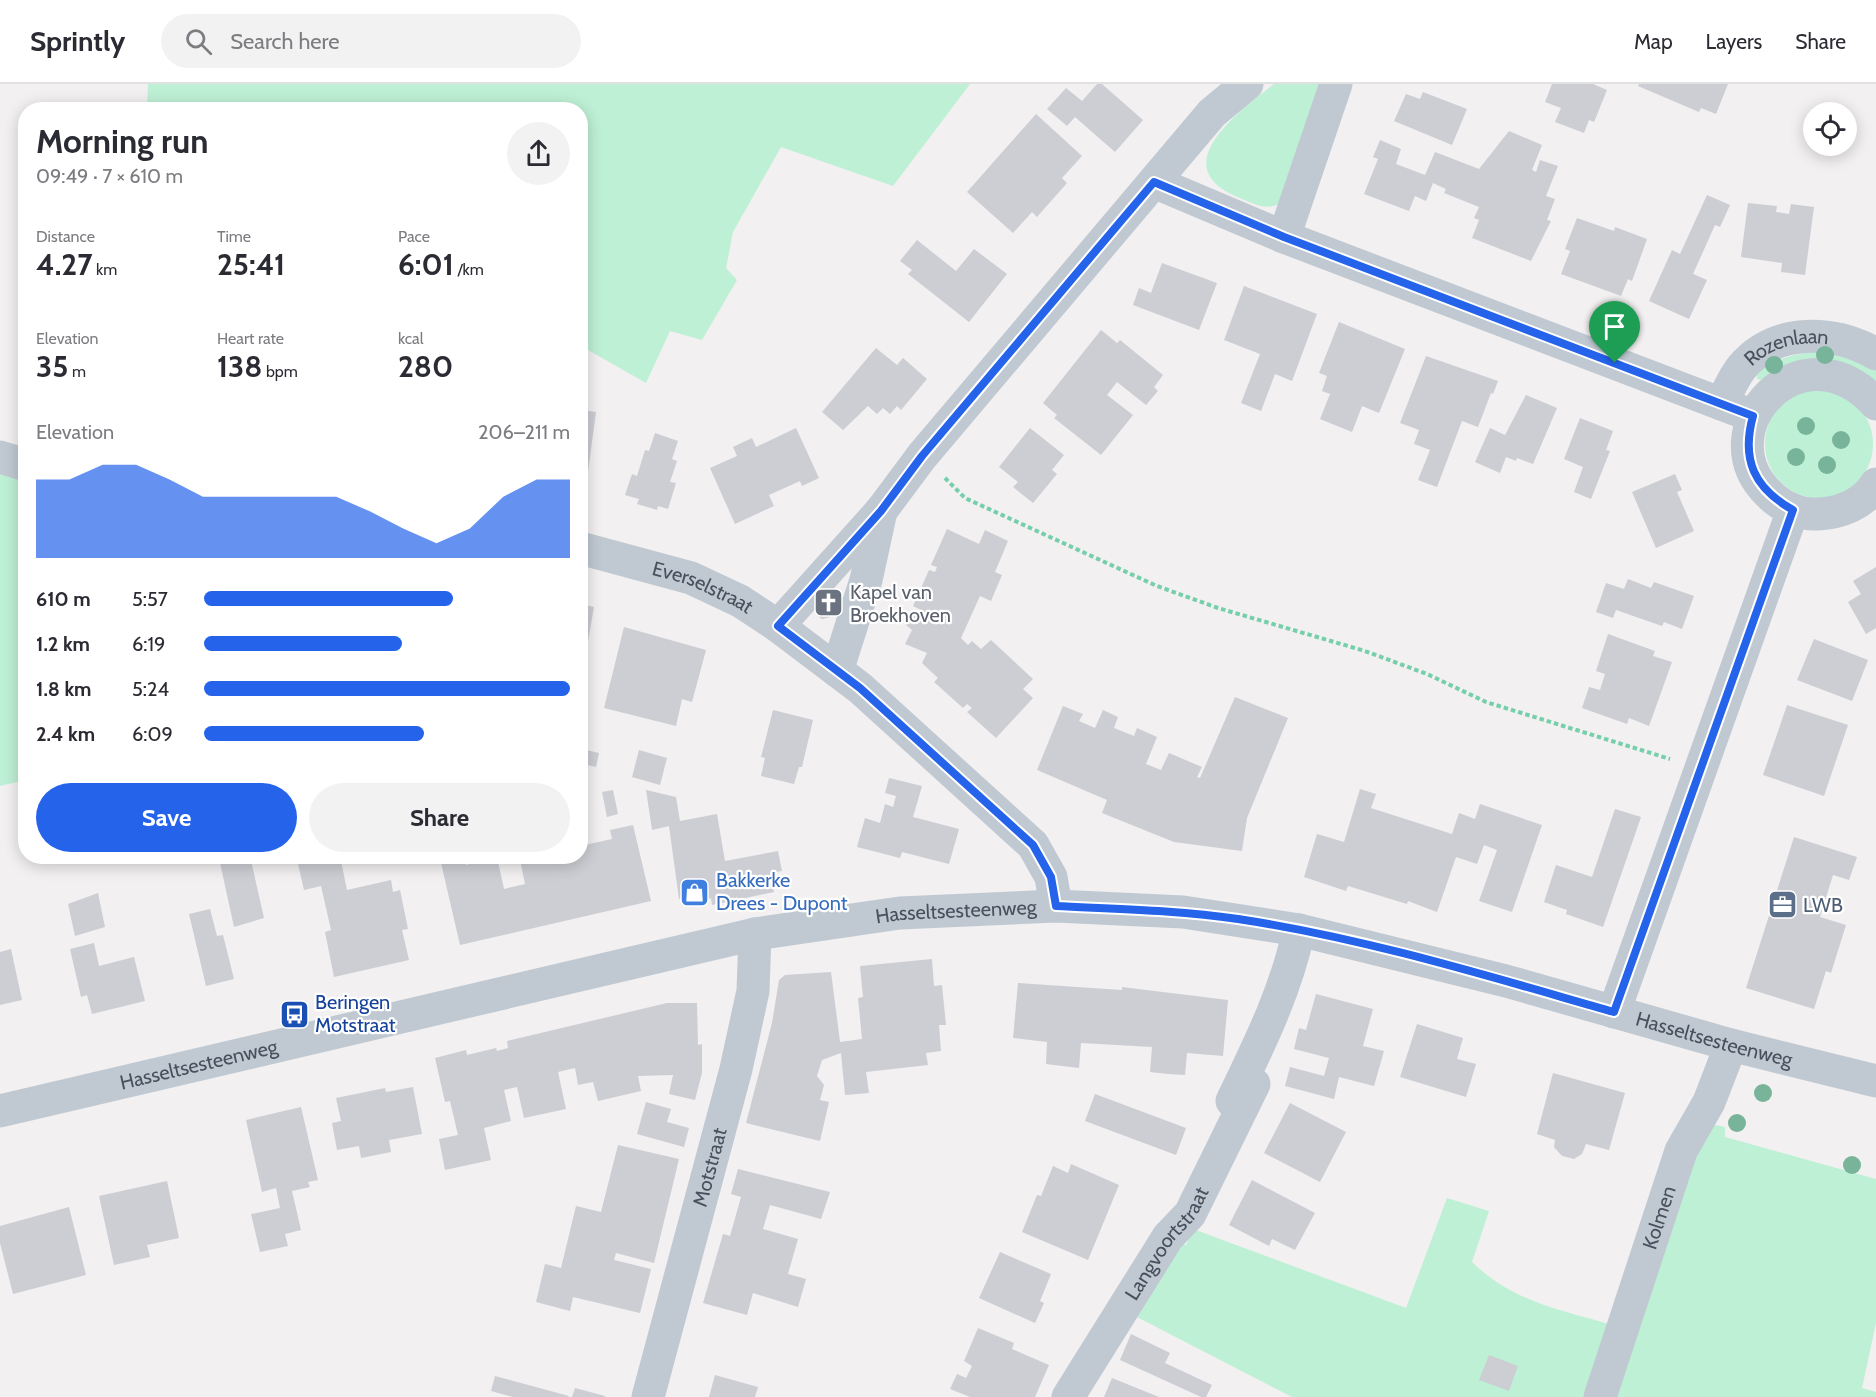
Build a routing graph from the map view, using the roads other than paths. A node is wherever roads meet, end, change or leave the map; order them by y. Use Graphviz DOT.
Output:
graph roads {
  1 [pos="1246,84"];
  2 [pos="1336,84"];
  3 [pos="1154,182"];
  4 [pos="1284,237"];
  5 [pos="1876,354"];
  6 [pos="1721,404"];
  7 [pos="1876,404"];
  8 [pos="1753,416"];
  9 [pos="0,457"];
  10 [pos="18,463"];
  11 [pos="1876,484"];
  12 [pos="1793,510"];
  13 [pos="881,511"];
  14 [pos="588,550"];
  15 [pos="778,626"];
  16 [pos="837,671"];
  17 [pos="1056,906"];
  18 [pos="1299,930"];
  19 [pos="755,934"];
  20 [pos="1614,1012"];
  21 [pos="1731,1045"];
  22 [pos="1876,1081"];
  23 [pos="1254,1084"];
  24 [pos="0,1111"];
  25 [pos="1188,1190"];
  26 [pos="648,1397"];
  27 [pos="1068,1397"];
  28 [pos="1600,1397"];
  1 -- 3 [label="street"];
  2 -- 4 [label="street"];
  3 -- 4 [label="street"];
  3 -- 13 [label="street"];
  4 -- 6 [label="street"];
  5 -- 6 [label="street, Rozenlaan"];
  6 -- 8 [label="street"];
  7 -- 8 [label="street, Rozenlaan"];
  8 -- 12 [label="street, Rozenlaan"];
  9 -- 10 [label="street"];
  11 -- 12 [label="street, Rozenlaan"];
  12 -- 20 [label="street"];
  13 -- 15 [label="street"];
  13 -- 16 [label="street"];
  14 -- 15 [label="street, Everselstraat"];
  15 -- 16 [label="street, Everselstraat"];
  16 -- 17 [label="street, Everselstraat"];
  17 -- 18 [label="street, Hasseltsesteenweg"];
  17 -- 19 [label="street, Hasseltsesteenweg"];
  18 -- 20 [label="street, Hasseltsesteenweg"];
  18 -- 25 [label="street, Langvoortstraat"];
  19 -- 24 [label="street, Hasseltsesteenweg"];
  19 -- 26 [label="street, Motstraat"];
  20 -- 21 [label="street, Hasseltsesteenweg"];
  21 -- 22 [label="street, Hasseltsesteenweg"];
  21 -- 28 [label="street, Kolmen"];
  23 -- 27 [label="street, Langvoortstraat"];
}
